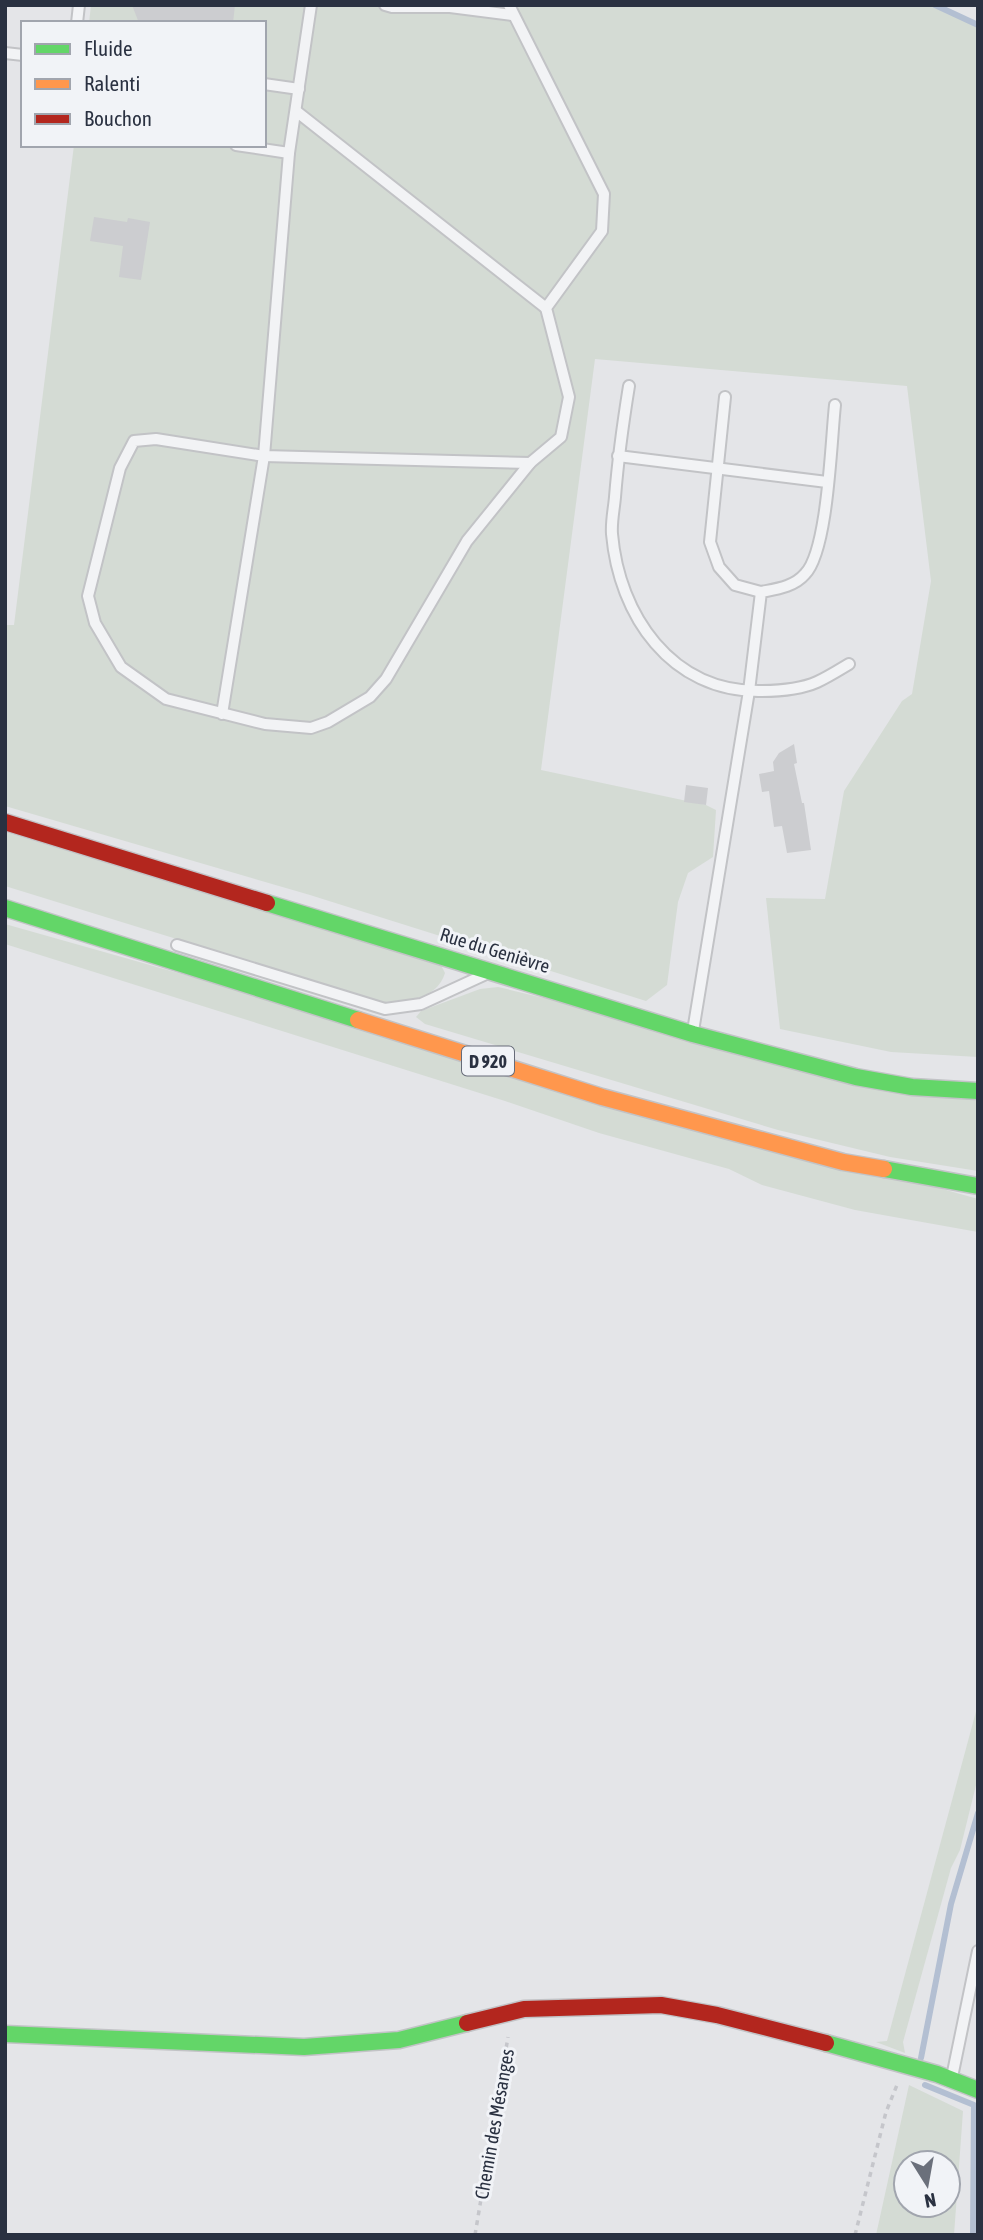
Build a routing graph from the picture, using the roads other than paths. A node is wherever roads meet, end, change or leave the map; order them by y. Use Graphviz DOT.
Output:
graph roads {
  1 [pos="311,5"];
  2 [pos="386,5"];
  3 [pos="510,10"];
  4 [pos="266,85"];
  5 [pos="299,89"];
  6 [pos="296,111"];
  7 [pos="249,147"];
  8 [pos="289,153"];
  9 [pos="546,307"];
  10 [pos="629,386"];
  11 [pos="724,397"];
  12 [pos="835,405"];
  13 [pos="264,456"];
  14 [pos="618,456"];
  15 [pos="530,463"];
  16 [pos="718,468"];
  17 [pos="827,482"];
  18 [pos="761,592"];
  19 [pos="849,664"];
  20 [pos="749,691"];
  21 [pos="222,714"];
  22 [pos="5,821"];
  23 [pos="5,905"];
  24 [pos="55,911"];
  25 [pos="159,940"];
  26 [pos="493,971"];
  27 [pos="693,1034"];
  28 [pos="978,1091"];
  29 [pos="978,1186"];
  30 [pos="978,1951"];
  31 [pos="5,2034"];
  32 [pos="944,2077"];
  33 [pos="978,2090"];
  1 -- 5 [label="lane"];
  2 -- 3 [label="lane"];
  3 -- 9 [label="lane"];
  4 -- 5 [label="lane"];
  5 -- 6 [label="lane"];
  6 -- 8 [label="lane"];
  6 -- 9 [label="lane"];
  7 -- 8 [label="lane"];
  8 -- 13 [label="lane"];
  9 -- 15 [label="lane"];
  10 -- 14 [label="lane"];
  11 -- 16 [label="lane"];
  12 -- 17 [label="lane"];
  13 -- 15 [label="lane"];
  13 -- 21 [label="lane"];
  13 -- 21 [label="lane"];
  14 -- 16 [label="lane"];
  14 -- 20 [label="lane"];
  15 -- 21 [label="lane"];
  16 -- 17 [label="lane"];
  16 -- 18 [label="lane"];
  17 -- 18 [label="lane"];
  18 -- 20 [label="lane"];
  19 -- 20 [label="lane"];
  20 -- 27 [label="lane"];
  22 -- 26 [label="street, Rue du Genièvre"];
  23 -- 24 [label="lane"];
  23 -- 29 [label="street, D 920"];
  25 -- 26 [label="lane"];
  26 -- 27 [label="street, Rue du Genièvre"];
  27 -- 28 [label="street, Rue du Genièvre"];
  30 -- 32 [label="lane"];
  31 -- 32 [label="street"];
  32 -- 33 [label="street"];
}
